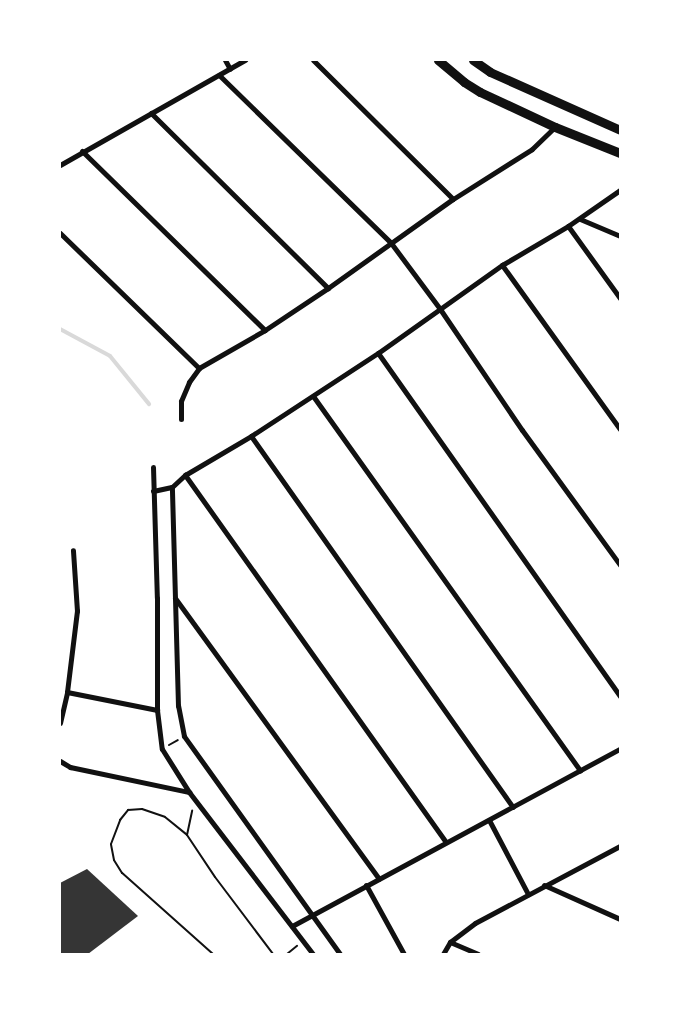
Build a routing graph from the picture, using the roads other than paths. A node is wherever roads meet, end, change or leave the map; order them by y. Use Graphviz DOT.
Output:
graph roads {
  1 [pos="225,60"];
  2 [pos="245,60"];
  3 [pos="313,60"];
  4 [pos="438,60"];
  5 [pos="473,60"];
  6 [pos="230,69"];
  7 [pos="219,75"];
  8 [pos="151,113"];
  9 [pos="555,127"];
  10 [pos="620,130"];
  11 [pos="82,151"];
  12 [pos="620,154"];
  13 [pos="60,165"];
  14 [pos="620,190"];
  15 [pos="453,199"];
  16 [pos="580,219"];
  17 [pos="568,226"];
  18 [pos="60,233"];
  19 [pos="620,236"];
  20 [pos="391,243"];
  21 [pos="502,265"];
  22 [pos="328,288"];
  23 [pos="620,298"];
  24 [pos="440,309"];
  25 [pos="265,330"];
  26 [pos="378,353"];
  27 [pos="199,368"];
  28 [pos="313,396"];
  29 [pos="180,419"];
  30 [pos="620,429"];
  31 [pos="250,436"];
  32 [pos="153,467"];
  33 [pos="185,475"];
  34 [pos="172,487"];
  35 [pos="153,491"];
  36 [pos="73,550"];
  37 [pos="620,565"];
  38 [pos="175,598"];
  39 [pos="67,692"];
  40 [pos="620,696"];
  41 [pos="157,710"];
  42 [pos="60,723"];
  43 [pos="620,749"];
  44 [pos="60,761"];
  45 [pos="580,770"];
  46 [pos="189,792"];
  47 [pos="514,807"];
  48 [pos="489,820"];
  49 [pos="446,842"];
  50 [pos="620,846"];
  51 [pos="379,879"];
  52 [pos="366,885"];
  53 [pos="544,886"];
  54 [pos="528,894"];
  55 [pos="313,914"];
  56 [pos="620,919"];
  57 [pos="292,926"];
  58 [pos="450,942"];
  59 [pos="313,954"];
  60 [pos="340,954"];
  61 [pos="404,954"];
  62 [pos="443,954"];
  63 [pos="478,954"];
  1 -- 6 [label="street"];
  2 -- 6 [label="street"];
  3 -- 15 [label="street"];
  4 -- 9 [label="street"];
  5 -- 10 [label="street"];
  6 -- 7 [label="street"];
  7 -- 8 [label="street"];
  7 -- 20 [label="street"];
  8 -- 11 [label="street"];
  8 -- 22 [label="street"];
  9 -- 12 [label="street"];
  9 -- 15 [label="street"];
  11 -- 13 [label="street"];
  11 -- 25 [label="street"];
  14 -- 16 [label="street"];
  15 -- 20 [label="street"];
  16 -- 17 [label="street"];
  16 -- 19 [label="street"];
  17 -- 21 [label="street"];
  17 -- 23 [label="street"];
  18 -- 27 [label="street"];
  20 -- 22 [label="street"];
  20 -- 24 [label="street"];
  21 -- 24 [label="street"];
  21 -- 30 [label="street"];
  22 -- 25 [label="street"];
  24 -- 26 [label="street"];
  24 -- 37 [label="street"];
  25 -- 27 [label="street"];
  26 -- 28 [label="street"];
  26 -- 40 [label="street"];
  27 -- 29 [label="street"];
  28 -- 31 [label="street"];
  28 -- 45 [label="street"];
  31 -- 33 [label="street"];
  31 -- 47 [label="street"];
  32 -- 35 [label="street"];
  33 -- 34 [label="street"];
  33 -- 49 [label="street"];
  34 -- 35 [label="street"];
  34 -- 38 [label="street"];
  35 -- 41 [label="street"];
  36 -- 39 [label="street"];
  38 -- 51 [label="street"];
  38 -- 55 [label="street"];
  39 -- 41 [label="street"];
  39 -- 42 [label="street"];
  41 -- 46 [label="street"];
  43 -- 45 [label="street"];
  44 -- 46 [label="street"];
  45 -- 47 [label="street"];
  46 -- 57 [label="street"];
  47 -- 48 [label="street"];
  48 -- 49 [label="street"];
  48 -- 54 [label="street"];
  49 -- 51 [label="street"];
  50 -- 53 [label="street"];
  51 -- 52 [label="street"];
  52 -- 55 [label="street"];
  52 -- 61 [label="street"];
  53 -- 54 [label="street"];
  53 -- 56 [label="street"];
  54 -- 58 [label="street"];
  55 -- 57 [label="street"];
  55 -- 60 [label="street"];
  57 -- 59 [label="street"];
  58 -- 62 [label="street"];
  58 -- 63 [label="street"];
}
